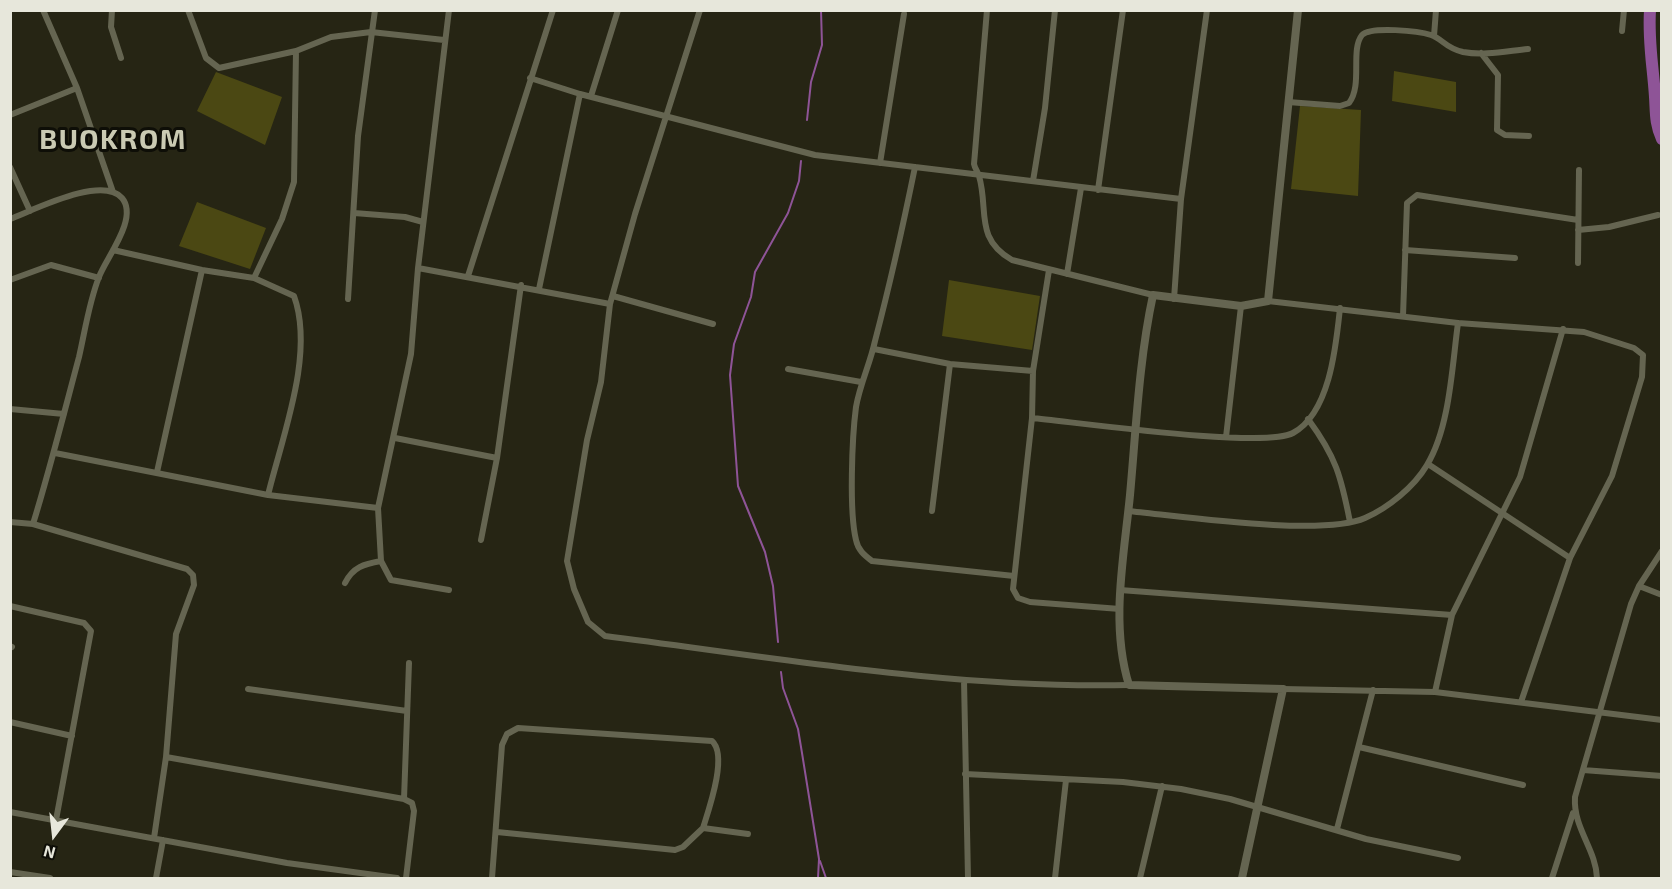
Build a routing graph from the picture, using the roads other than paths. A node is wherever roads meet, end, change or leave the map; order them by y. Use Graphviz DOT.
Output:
graph roads {
  1 [pos="43,10"];
  2 [pos="112,10"];
  3 [pos="188,10"];
  4 [pos="375,10"];
  5 [pos="449,10"];
  6 [pos="553,10"];
  7 [pos="618,10"];
  8 [pos="700,10"];
  9 [pos="987,10"];
  10 [pos="1055,10"];
  11 [pos="1123,10"];
  12 [pos="1207,10"];
  13 [pos="1298,10"];
  14 [pos="1436,10"];
  15 [pos="1624,10"];
  16 [pos="904,14"];
  17 [pos="1622,31"];
  18 [pos="372,32"];
  19 [pos="1434,36"];
  20 [pos="444,40"];
  21 [pos="1528,49"];
  22 [pos="296,51"];
  23 [pos="1480,53"];
  24 [pos="121,58"];
  25 [pos="530,78"];
  26 [pos="77,88"];
  27 [pos="580,94"];
  28 [pos="591,96"];
  29 [pos="1288,102"];
  30 [pos="665,114"];
  31 [pos="10,115"];
  32 [pos="1529,136"];
  33 [pos="880,163"];
  34 [pos="10,167"];
  35 [pos="915,167"];
  36 [pos="1579,170"];
  37 [pos="979,175"];
  38 [pos="1033,181"];
  39 [pos="1081,188"];
  40 [pos="1098,190"];
  41 [pos="113,192"];
  42 [pos="1180,199"];
  43 [pos="30,212"];
  44 [pos="354,213"];
  45 [pos="1658,215"];
  46 [pos="10,219"];
  47 [pos="1578,220"];
  48 [pos="423,222"];
  49 [pos="1578,230"];
  50 [pos="113,250"];
  51 [pos="1405,250"];
  52 [pos="1515,258"];
  53 [pos="1578,263"];
  54 [pos="418,268"];
  55 [pos="202,270"];
  56 [pos="1049,270"];
  57 [pos="1067,274"];
  58 [pos="468,276"];
  59 [pos="99,278"];
  60 [pos="254,278"];
  61 [pos="11,280"];
  62 [pos="521,285"];
  63 [pos="10,289"];
  64 [pos="539,289"];
  65 [pos="613,296"];
  66 [pos="1153,296"];
  67 [pos="348,299"];
  68 [pos="1174,299"];
  69 [pos="1268,301"];
  70 [pos="610,304"];
  71 [pos="1241,306"];
  72 [pos="1340,308"];
  73 [pos="1403,316"];
  74 [pos="1458,322"];
  75 [pos="713,324"];
  76 [pos="1563,329"];
  77 [pos="874,349"];
  78 [pos="950,364"];
  79 [pos="788,369"];
  80 [pos="1033,371"];
  81 [pos="861,382"];
  82 [pos="10,409"];
  83 [pos="64,414"];
  84 [pos="1032,418"];
  85 [pos="1308,419"];
  86 [pos="1136,429"];
  87 [pos="1226,437"];
  88 [pos="395,438"];
  89 [pos="55,453"];
  90 [pos="497,458"];
  91 [pos="1428,464"];
  92 [pos="157,472"];
  93 [pos="268,495"];
  94 [pos="378,508"];
  95 [pos="933,511"];
  96 [pos="1128,511"];
  97 [pos="1501,515"];
  98 [pos="10,522"];
  99 [pos="1350,522"];
  100 [pos="33,524"];
  101 [pos="481,540"];
  102 [pos="1662,551"];
  103 [pos="1570,558"];
  104 [pos="381,561"];
  105 [pos="1014,576"];
  106 [pos="345,583"];
  107 [pos="1639,586"];
  108 [pos="449,590"];
  109 [pos="1120,590"];
  110 [pos="1662,595"];
  111 [pos="10,606"];
  112 [pos="1120,609"];
  113 [pos="1452,615"];
  114 [pos="409,663"];
  115 [pos="964,680"];
  116 [pos="1129,685"];
  117 [pos="248,688"];
  118 [pos="1283,689"];
  119 [pos="1373,690"];
  120 [pos="1435,692"];
  121 [pos="1521,702"];
  122 [pos="407,711"];
  123 [pos="1598,712"];
  124 [pos="1662,720"];
  125 [pos="10,722"];
  126 [pos="72,736"];
  127 [pos="1359,747"];
  128 [pos="166,757"];
  129 [pos="1583,770"];
  130 [pos="965,774"];
  131 [pos="1662,776"];
  132 [pos="1065,780"];
  133 [pos="1523,784"];
  134 [pos="1162,786"];
  135 [pos="404,799"];
  136 [pos="1258,807"];
  137 [pos="10,812"];
  138 [pos="1574,812"];
  139 [pos="56,820"];
  140 [pos="703,828"];
  141 [pos="1337,829"];
  142 [pos="496,832"];
  143 [pos="748,834"];
  144 [pos="154,838"];
  145 [pos="163,840"];
  146 [pos="1458,858"];
  147 [pos="341,871"];
  148 [pos="10,872"];
  149 [pos="50,879"];
  150 [pos="156,879"];
  151 [pos="339,879"];
  152 [pos="397,879"];
  153 [pos="406,879"];
  154 [pos="492,879"];
  155 [pos="968,879"];
  156 [pos="1055,879"];
  157 [pos="1140,879"];
  158 [pos="1242,879"];
  159 [pos="1552,879"];
  160 [pos="1597,879"];
  1 -- 26 [label="street"];
  2 -- 24 [label="street"];
  3 -- 22 [label="street"];
  4 -- 18 [label="street"];
  5 -- 20 [label="street"];
  6 -- 25 [label="street"];
  7 -- 28 [label="street"];
  8 -- 30 [label="street"];
  9 -- 37 [label="street"];
  10 -- 38 [label="street"];
  11 -- 40 [label="street"];
  12 -- 42 [label="street"];
  13 -- 29 [label="street"];
  14 -- 19 [label="street"];
  15 -- 17 [label="street"];
  16 -- 33 [label="street"];
  18 -- 20 [label="street"];
  18 -- 22 [label="street"];
  18 -- 44 [label="street"];
  19 -- 23 [label="street"];
  19 -- 29 [label="street"];
  20 -- 48 [label="street"];
  21 -- 23 [label="street"];
  22 -- 60 [label="street"];
  23 -- 32 [label="street"];
  25 -- 27 [label="street"];
  25 -- 58 [label="street"];
  26 -- 31 [label="street"];
  26 -- 41 [label="street"];
  27 -- 28 [label="street"];
  27 -- 64 [label="street"];
  28 -- 30 [label="street"];
  29 -- 69 [label="street"];
  30 -- 33 [label="street"];
  30 -- 65 [label="street"];
  33 -- 35 [label="street"];
  34 -- 43 [label="street"];
  35 -- 37 [label="street"];
  35 -- 77 [label="street"];
  36 -- 47 [label="street"];
  37 -- 38 [label="street"];
  37 -- 56 [label="street"];
  38 -- 39 [label="street"];
  39 -- 40 [label="street"];
  39 -- 57 [label="street"];
  40 -- 42 [label="street"];
  41 -- 43 [label="street"];
  41 -- 50 [label="street"];
  42 -- 68 [label="street"];
  43 -- 46 [label="street"];
  44 -- 48 [label="street"];
  44 -- 67 [label="street"];
  45 -- 49 [label="street"];
  47 -- 49 [label="street"];
  47 -- 51 [label="street"];
  48 -- 54 [label="street"];
  49 -- 53 [label="street"];
  50 -- 55 [label="street"];
  50 -- 59 [label="street"];
  51 -- 52 [label="street"];
  51 -- 73 [label="street"];
  54 -- 58 [label="street"];
  54 -- 88 [label="street"];
  55 -- 60 [label="street"];
  55 -- 92 [label="street"];
  56 -- 57 [label="street"];
  56 -- 80 [label="street"];
  57 -- 66 [label="street"];
  58 -- 62 [label="street"];
  59 -- 61 [label="street"];
  59 -- 83 [label="street"];
  60 -- 93 [label="street"];
  61 -- 63 [label="street"];
  62 -- 64 [label="street"];
  62 -- 90 [label="street"];
  64 -- 70 [label="street"];
  65 -- 70 [label="street"];
  65 -- 75 [label="street"];
  66 -- 68 [label="street"];
  66 -- 86 [label="street"];
  68 -- 71 [label="street"];
  69 -- 71 [label="street"];
  69 -- 72 [label="street"];
  70 -- 115 [label="street"];
  71 -- 87 [label="street"];
  72 -- 73 [label="street"];
  72 -- 85 [label="street"];
  73 -- 74 [label="street"];
  74 -- 76 [label="street"];
  74 -- 91 [label="street"];
  76 -- 97 [label="street"];
  76 -- 103 [label="street"];
  77 -- 78 [label="street"];
  77 -- 81 [label="street"];
  78 -- 80 [label="street"];
  78 -- 95 [label="street"];
  79 -- 81 [label="street"];
  80 -- 84 [label="street"];
  81 -- 105 [label="street"];
  82 -- 83 [label="street"];
  83 -- 89 [label="street"];
  84 -- 86 [label="street"];
  84 -- 105 [label="street"];
  85 -- 87 [label="street"];
  85 -- 99 [label="street"];
  86 -- 87 [label="street"];
  86 -- 96 [label="street"];
  88 -- 90 [label="street"];
  88 -- 94 [label="street"];
  89 -- 92 [label="street"];
  89 -- 100 [label="street"];
  90 -- 101 [label="street"];
  91 -- 97 [label="street"];
  91 -- 99 [label="street"];
  92 -- 93 [label="street"];
  93 -- 94 [label="street"];
  94 -- 104 [label="street"];
  96 -- 99 [label="street"];
  96 -- 109 [label="street"];
  97 -- 103 [label="street"];
  97 -- 113 [label="street"];
  98 -- 100 [label="street"];
  100 -- 128 [label="street"];
  102 -- 107 [label="street"];
  103 -- 121 [label="street"];
  104 -- 106 [label="street"];
  104 -- 108 [label="street"];
  105 -- 112 [label="street"];
  107 -- 110 [label="street"];
  107 -- 123 [label="street"];
  109 -- 112 [label="street"];
  109 -- 113 [label="street"];
  111 -- 126 [label="street"];
  112 -- 116 [label="street"];
  113 -- 120 [label="street"];
  114 -- 122 [label="street"];
  115 -- 116 [label="street"];
  115 -- 130 [label="street"];
  116 -- 118 [label="street"];
  117 -- 122 [label="street"];
  118 -- 119 [label="street"];
  118 -- 136 [label="street"];
  119 -- 120 [label="street"];
  119 -- 127 [label="street"];
  120 -- 121 [label="street"];
  121 -- 123 [label="street"];
  122 -- 135 [label="street"];
  123 -- 124 [label="street"];
  123 -- 129 [label="street"];
  125 -- 126 [label="street"];
  126 -- 139 [label="street"];
  127 -- 133 [label="street"];
  127 -- 141 [label="street"];
  128 -- 135 [label="street"];
  128 -- 144 [label="street"];
  129 -- 131 [label="street"];
  129 -- 138 [label="street"];
  130 -- 132 [label="street"];
  130 -- 155 [label="street"];
  132 -- 134 [label="street"];
  132 -- 156 [label="street"];
  134 -- 136 [label="street"];
  134 -- 157 [label="street"];
  135 -- 153 [label="street"];
  136 -- 141 [label="street"];
  136 -- 158 [label="street"];
  137 -- 139 [label="street"];
  138 -- 159 [label="street"];
  138 -- 160 [label="street"];
  139 -- 144 [label="street"];
  140 -- 142 [label="street"];
  140 -- 142 [label="street"];
  140 -- 143 [label="street"];
  141 -- 146 [label="street"];
  142 -- 154 [label="street"];
  144 -- 145 [label="street"];
  145 -- 147 [label="street"];
  145 -- 150 [label="street"];
  147 -- 151 [label="street"];
  147 -- 152 [label="street"];
  148 -- 149 [label="street"];
}
